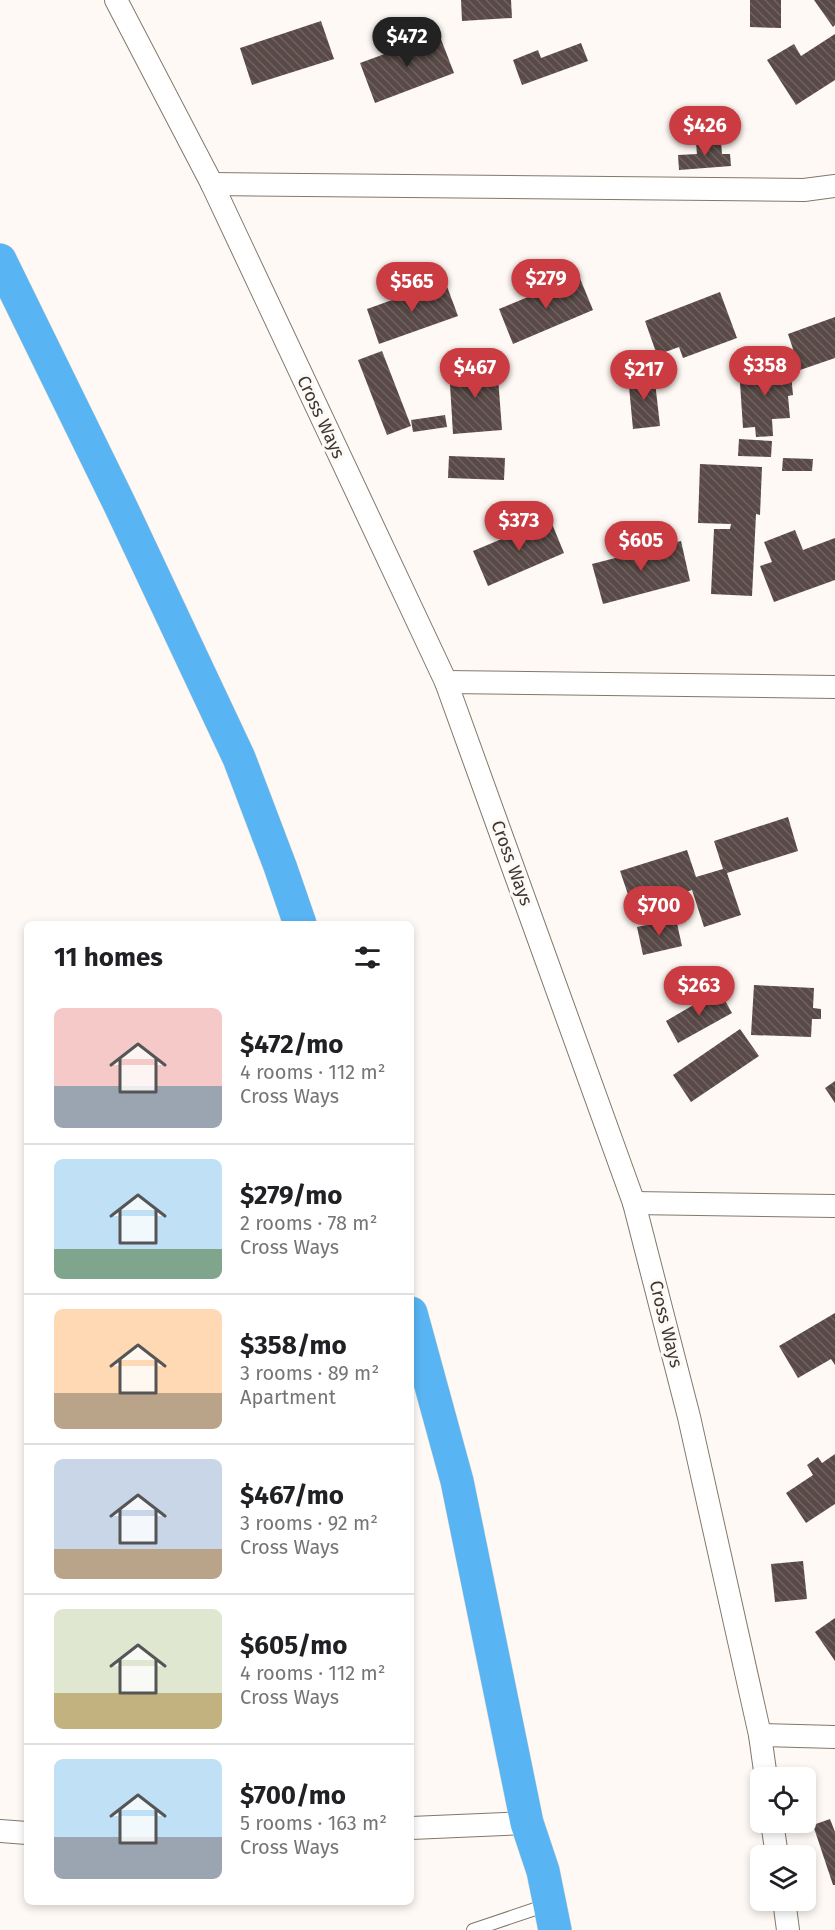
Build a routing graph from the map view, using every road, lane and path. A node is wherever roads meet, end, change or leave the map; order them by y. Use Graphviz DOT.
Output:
graph roads {
  1 [pos="116,0"];
  2 [pos="212,184"];
  3 [pos="835,186"];
  4 [pos="0,260"];
  5 [pos="446,682"];
  6 [pos="835,687"];
  7 [pos="299,921"];
  8 [pos="634,1203"];
  9 [pos="835,1206"];
  10 [pos="414,1324"];
  11 [pos="760,1735"];
  12 [pos="835,1737"];
  13 [pos="764,1767"];
  14 [pos="527,1823"];
  15 [pos="414,1828"];
  16 [pos="0,1832"];
  17 [pos="24,1833"];
  18 [pos="785,1911"];
  19 [pos="553,1917"];
  20 [pos="473,1930"];
  21 [pos="788,1930"];
  1 -- 2 [label="street, Cross Ways"];
  2 -- 3 [label="street"];
  2 -- 5 [label="street, Cross Ways"];
  4 -- 7 [label="highway"];
  5 -- 6 [label="street"];
  5 -- 8 [label="street, Cross Ways"];
  8 -- 9 [label="street"];
  8 -- 11 [label="street, Cross Ways"];
  10 -- 14 [label="highway"];
  11 -- 12 [label="street"];
  11 -- 13 [label="street, Cross Ways"];
  14 -- 15 [label="street"];
  14 -- 19 [label="highway"];
  16 -- 17 [label="street"];
  18 -- 21 [label="street"];
  19 -- 20 [label="lane"];
}
